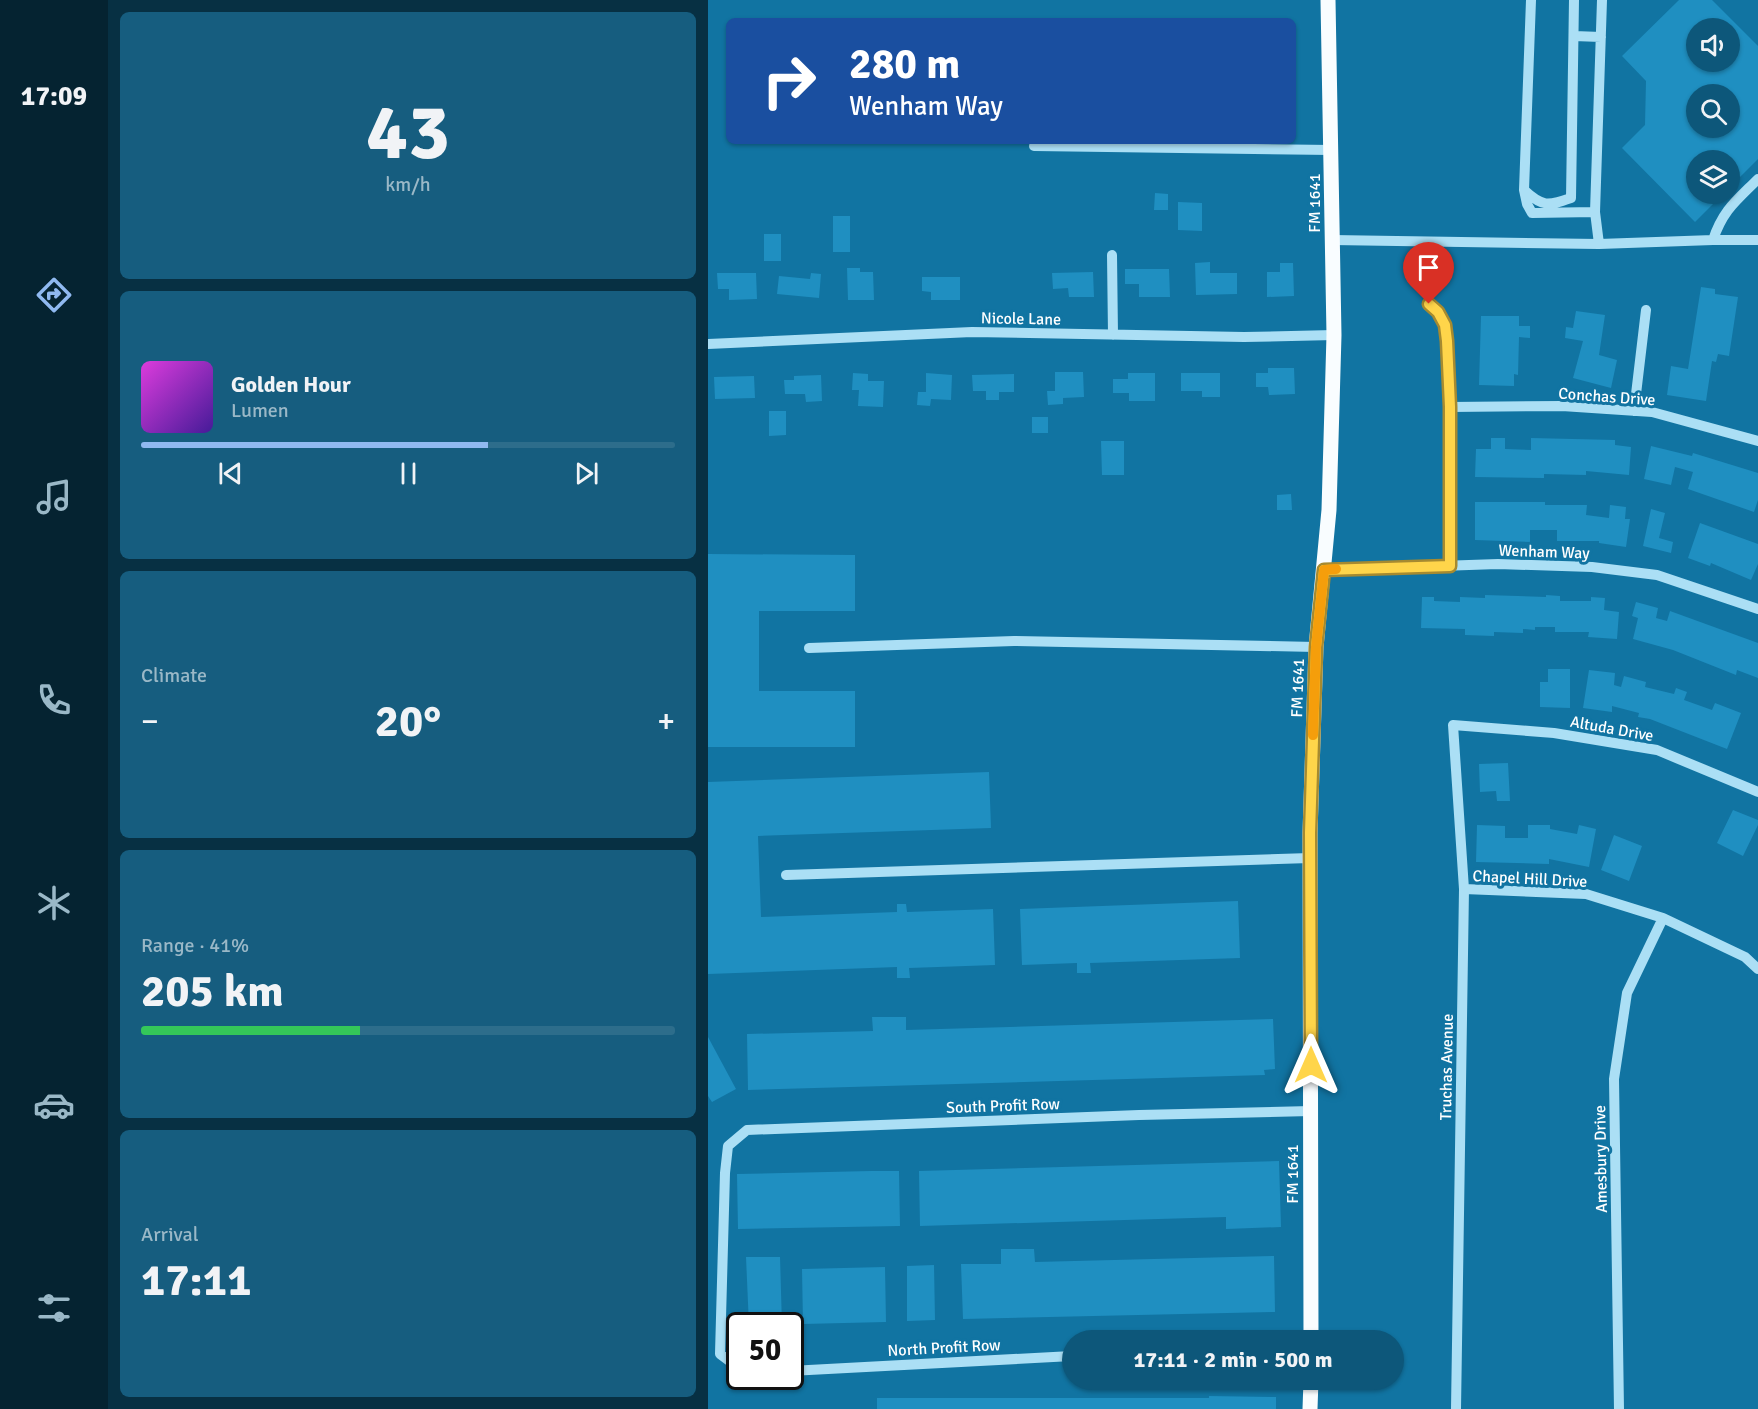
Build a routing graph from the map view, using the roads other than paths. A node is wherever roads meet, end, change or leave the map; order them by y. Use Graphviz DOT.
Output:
graph roads {
  1 [pos="1328,0"];
  2 [pos="1531,0"];
  3 [pos="1574,0"];
  4 [pos="1602,0"];
  5 [pos="1574,36"];
  6 [pos="1601,38"];
  7 [pos="1034,146"];
  8 [pos="1332,150"];
  9 [pos="1758,179"];
  10 [pos="1524,190"];
  11 [pos="1595,212"];
  12 [pos="1332,240"];
  13 [pos="1713,240"];
  14 [pos="1758,240"];
  15 [pos="1599,244"];
  16 [pos="1112,255"];
  17 [pos="1429,304"];
  18 [pos="1646,310"];
  19 [pos="1334,334"];
  20 [pos="1113,335"];
  21 [pos="708,344"];
  22 [pos="1450,407"];
  23 [pos="1634,411"];
  24 [pos="1758,441"];
  25 [pos="1450,566"];
  26 [pos="1324,570"];
  27 [pos="1758,609"];
  28 [pos="1316,647"];
  29 [pos="809,648"];
  30 [pos="1453,725"];
  31 [pos="1758,792"];
  32 [pos="1310,858"];
  33 [pos="786,875"];
  34 [pos="1464,889"];
  35 [pos="1663,918"];
  36 [pos="1758,969"];
  37 [pos="1311,1111"];
  38 [pos="1311,1330"];
  39 [pos="1062,1357"];
  40 [pos="726,1358"];
  41 [pos="804,1370"];
  42 [pos="1311,1390"];
  43 [pos="1310,1409"];
  44 [pos="1456,1409"];
  45 [pos="1619,1409"];
  1 -- 8 [label="main road, FM 1641 / FM 1641"];
  2 -- 10 [label="street"];
  3 -- 5 [label="street"];
  4 -- 6 [label="street"];
  5 -- 6 [label="street"];
  5 -- 10 [label="street"];
  6 -- 11 [label="street"];
  7 -- 8 [label="street"];
  8 -- 12 [label="main road, FM 1641 / FM 1641"];
  9 -- 13 [label="street"];
  10 -- 11 [label="street"];
  11 -- 15 [label="street"];
  12 -- 15 [label="street"];
  12 -- 19 [label="main road, FM 1641 / FM 1641"];
  13 -- 14 [label="street"];
  13 -- 15 [label="street"];
  16 -- 20 [label="street"];
  17 -- 22 [label="street"];
  18 -- 23 [label="street"];
  19 -- 20 [label="street, Nicole Lane"];
  19 -- 26 [label="main road, FM 1641 / FM 1641"];
  20 -- 21 [label="street, Nicole Lane"];
  22 -- 23 [label="street, Conchas Drive"];
  22 -- 25 [label="street"];
  23 -- 24 [label="street, Conchas Drive"];
  25 -- 26 [label="street, Wenham Way"];
  25 -- 27 [label="street, Wenham Way"];
  26 -- 28 [label="main road, FM 1641 / FM 1641"];
  28 -- 29 [label="street"];
  28 -- 32 [label="main road, FM 1641 / FM 1641"];
  30 -- 31 [label="street, Altuda Drive"];
  30 -- 34 [label="street, Truchas Avenue"];
  32 -- 33 [label="street"];
  32 -- 37 [label="main road, FM 1641 / FM 1641"];
  34 -- 35 [label="street, Chapel Hill Drive"];
  34 -- 44 [label="street, Truchas Avenue"];
  35 -- 36 [label="street, Chapel Hill Drive"];
  35 -- 45 [label="street, Amesbury Drive"];
  37 -- 38 [label="main road, FM 1641 / FM 1641"];
  37 -- 40 [label="street, South Profit Row"];
  39 -- 41 [label="street, North Profit Row"];
  42 -- 43 [label="main road"];
}
